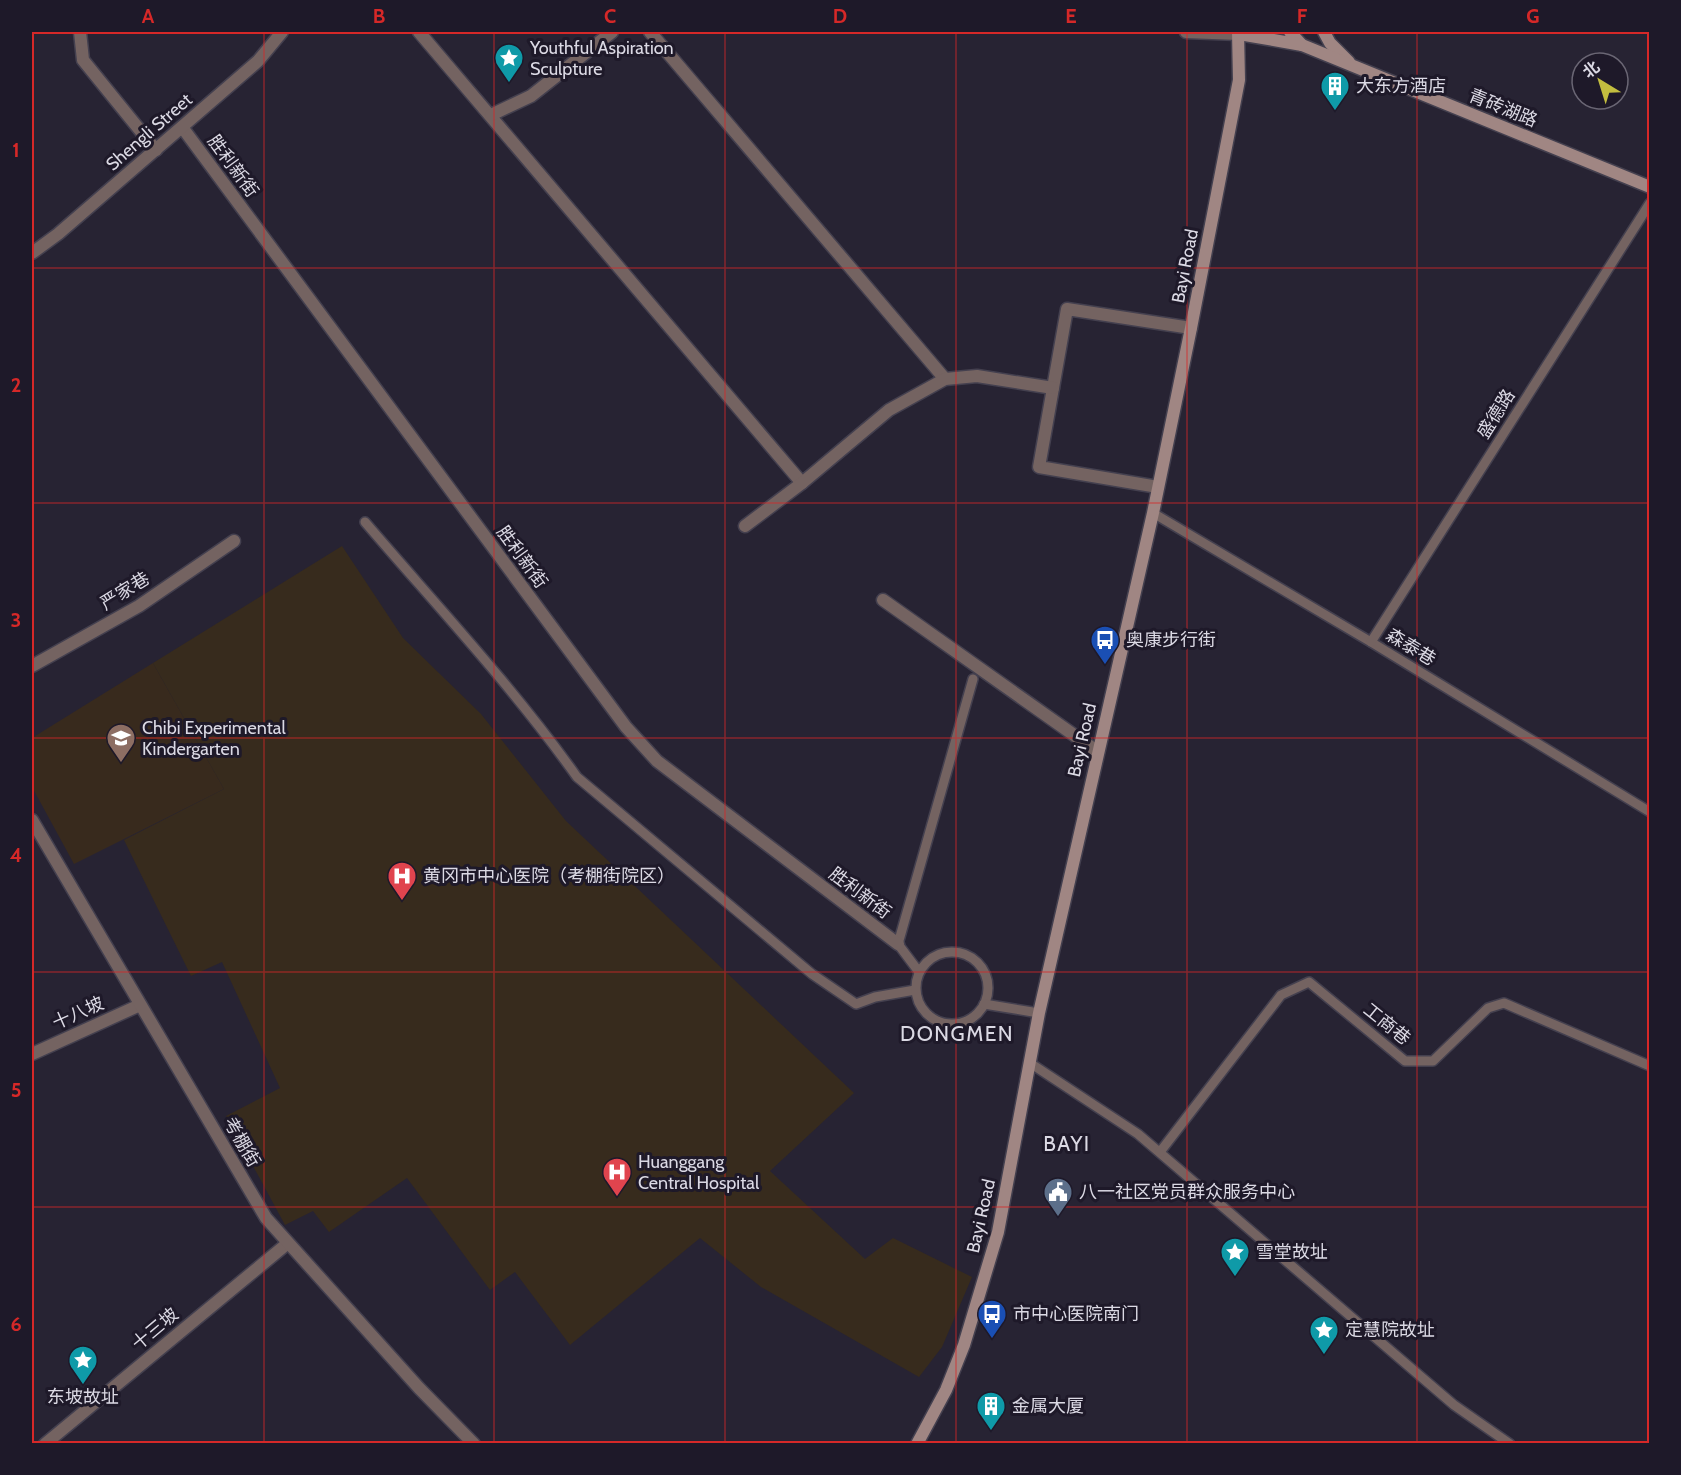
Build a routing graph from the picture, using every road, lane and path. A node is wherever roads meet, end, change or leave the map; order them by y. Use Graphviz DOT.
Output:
graph roads {
  1 [pos="80,32"];
  2 [pos="282,32"];
  3 [pos="419,32"];
  4 [pos="612,32"];
  5 [pos="650,32"];
  6 [pos="1186,32"];
  7 [pos="1239,32"];
  8 [pos="1290,32"];
  9 [pos="1324,32"];
  10 [pos="1302,45"];
  11 [pos="1355,67"];
  12 [pos="491,115"];
  13 [pos="182,127"];
  14 [pos="156,150"];
  15 [pos="1650,187"];
  16 [pos="1650,203"];
  17 [pos="32,253"];
  18 [pos="1191,328"];
  19 [pos="945,379"];
  20 [pos="1053,388"];
  21 [pos="802,483"];
  22 [pos="1158,487"];
  23 [pos="1153,513"];
  24 [pos="365,522"];
  25 [pos="745,526"];
  26 [pos="234,541"];
  27 [pos="884,600"];
  28 [pos="1371,642"];
  29 [pos="32,666"];
  30 [pos="974,679"];
  31 [pos="1098,752"];
  32 [pos="1650,812"];
  33 [pos="32,820"];
  34 [pos="35,834"];
  35 [pos="898,944"];
  36 [pos="919,972"];
  37 [pos="915,990"];
  38 [pos="984,1004"];
  39 [pos="140,1005"];
  40 [pos="1039,1013"];
  41 [pos="32,1054"];
  42 [pos="1030,1063"];
  43 [pos="1650,1066"];
  44 [pos="1160,1152"];
  45 [pos="288,1243"];
  46 [pos="45,1443"];
  47 [pos="474,1443"];
  48 [pos="917,1443"];
  49 [pos="1510,1443"];
  1 -- 14 [label="street"];
  2 -- 13 [label="street, Shengli Street"];
  3 -- 12 [label="street"];
  4 -- 12 [label="street"];
  5 -- 19 [label="street"];
  6 -- 7 [label="street"];
  7 -- 10 [label="main road, 青砖湖路"];
  7 -- 18 [label="main road, Bayi Road"];
  8 -- 10 [label="main road"];
  9 -- 11 [label="main road"];
  10 -- 11 [label="main road, 青砖湖路"];
  11 -- 15 [label="main road, 青砖湖路"];
  12 -- 21 [label="street"];
  13 -- 14 [label="street, Shengli Street"];
  13 -- 35 [label="street, 胜利新街"];
  14 -- 17 [label="street, Shengli Street"];
  16 -- 28 [label="lane, 盛德路"];
  18 -- 20 [label="street"];
  18 -- 22 [label="main road, Bayi Road"];
  19 -- 20 [label="street"];
  19 -- 21 [label="street"];
  20 -- 22 [label="street"];
  21 -- 25 [label="street"];
  22 -- 23 [label="main road, Bayi Road"];
  23 -- 28 [label="lane, 森泰巷"];
  23 -- 31 [label="main road, Bayi Road"];
  24 -- 37 [label="lane"];
  26 -- 29 [label="street, 严家巷"];
  27 -- 31 [label="street"];
  28 -- 32 [label="lane, 森泰巷"];
  30 -- 35 [label="lane"];
  31 -- 40 [label="main road, Bayi Road"];
  33 -- 34 [label="street, 考棚街"];
  34 -- 39 [label="street, 考棚街"];
  35 -- 36 [label="lane"];
  36 -- 37 [label="lane"];
  36 -- 38 [label="lane"];
  37 -- 38 [label="lane"];
  38 -- 40 [label="lane"];
  39 -- 41 [label="street, 十八坡"];
  39 -- 45 [label="street, 考棚街"];
  40 -- 42 [label="main road, Bayi Road"];
  42 -- 44 [label="lane"];
  42 -- 48 [label="main road, Bayi Road"];
  43 -- 44 [label="lane, 工商巷"];
  44 -- 49 [label="lane"];
  45 -- 46 [label="street, 十三坡"];
  45 -- 47 [label="street, 考棚街"];
}
